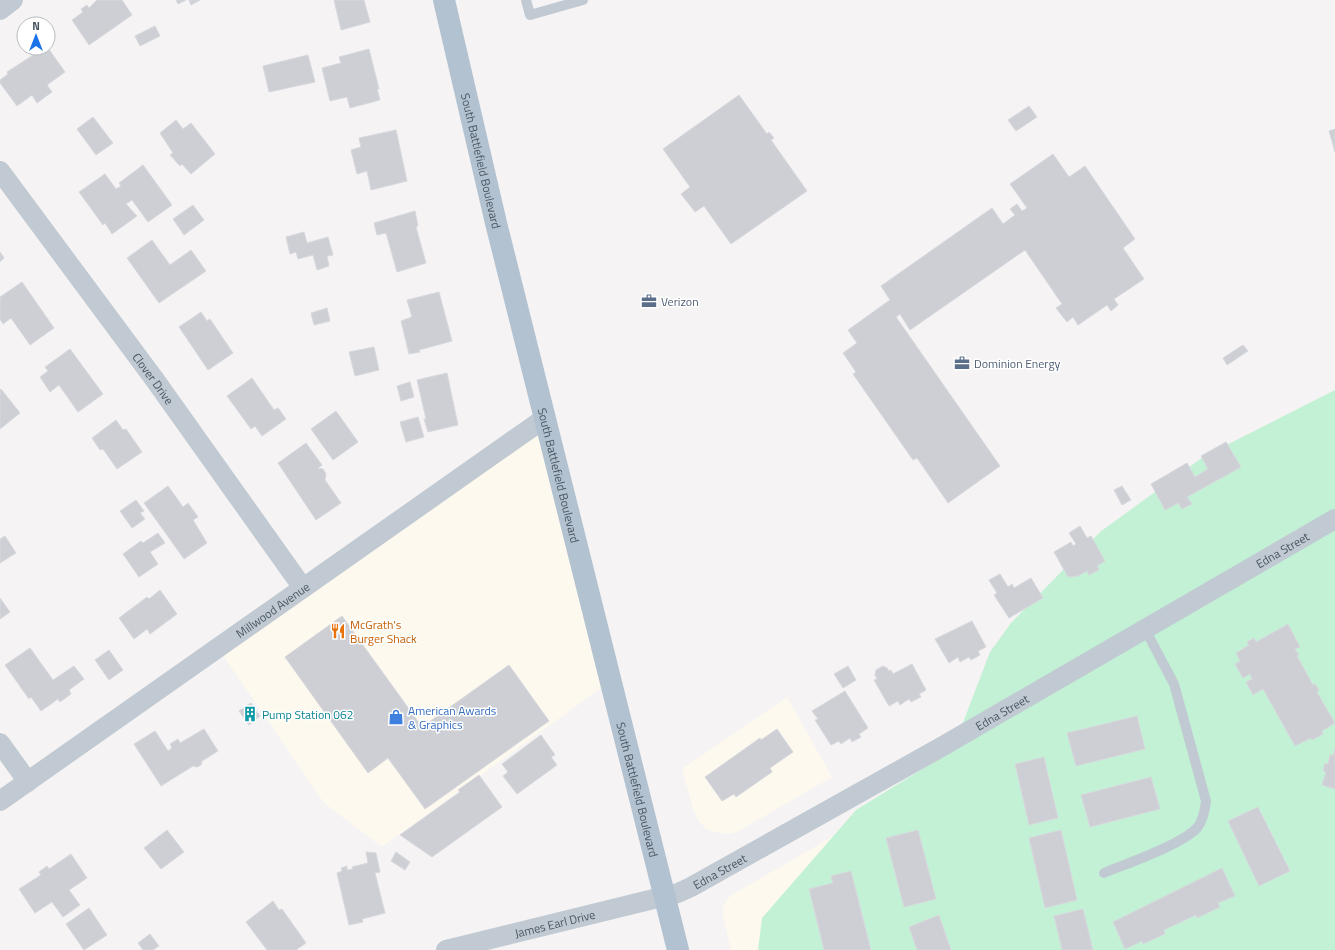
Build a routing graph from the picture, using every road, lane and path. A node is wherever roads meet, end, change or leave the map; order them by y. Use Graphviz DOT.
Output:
graph roads {
  1 [pos="13,0"];
  2 [pos="444,0"];
  3 [pos="526,0"];
  4 [pos="583,0"];
  5 [pos="0,10"];
  6 [pos="0,171"];
  7 [pos="545,418"];
  8 [pos="1335,519"];
  9 [pos="303,588"];
  10 [pos="1145,629"];
  11 [pos="0,743"];
  12 [pos="28,782"];
  13 [pos="0,801"];
  14 [pos="1104,873"];
  15 [pos="665,896"];
  16 [pos="446,950"];
  17 [pos="678,950"];
  1 -- 5 [label="street"];
  2 -- 7 [label="main road, South Battlefield Boulevard"];
  3 -- 4 [label="lane"];
  6 -- 9 [label="street, Clover Drive"];
  7 -- 9 [label="street, Millwood Avenue"];
  7 -- 15 [label="main road, South Battlefield Boulevard"];
  8 -- 10 [label="street, Edna Street"];
  9 -- 12 [label="street, Millwood Avenue"];
  10 -- 14 [label="lane"];
  10 -- 15 [label="street, Edna Street"];
  11 -- 12 [label="street"];
  12 -- 13 [label="street, Millwood Avenue"];
  15 -- 16 [label="street, James Earl Drive"];
  15 -- 17 [label="main road, South Battlefield Boulevard"];
}
